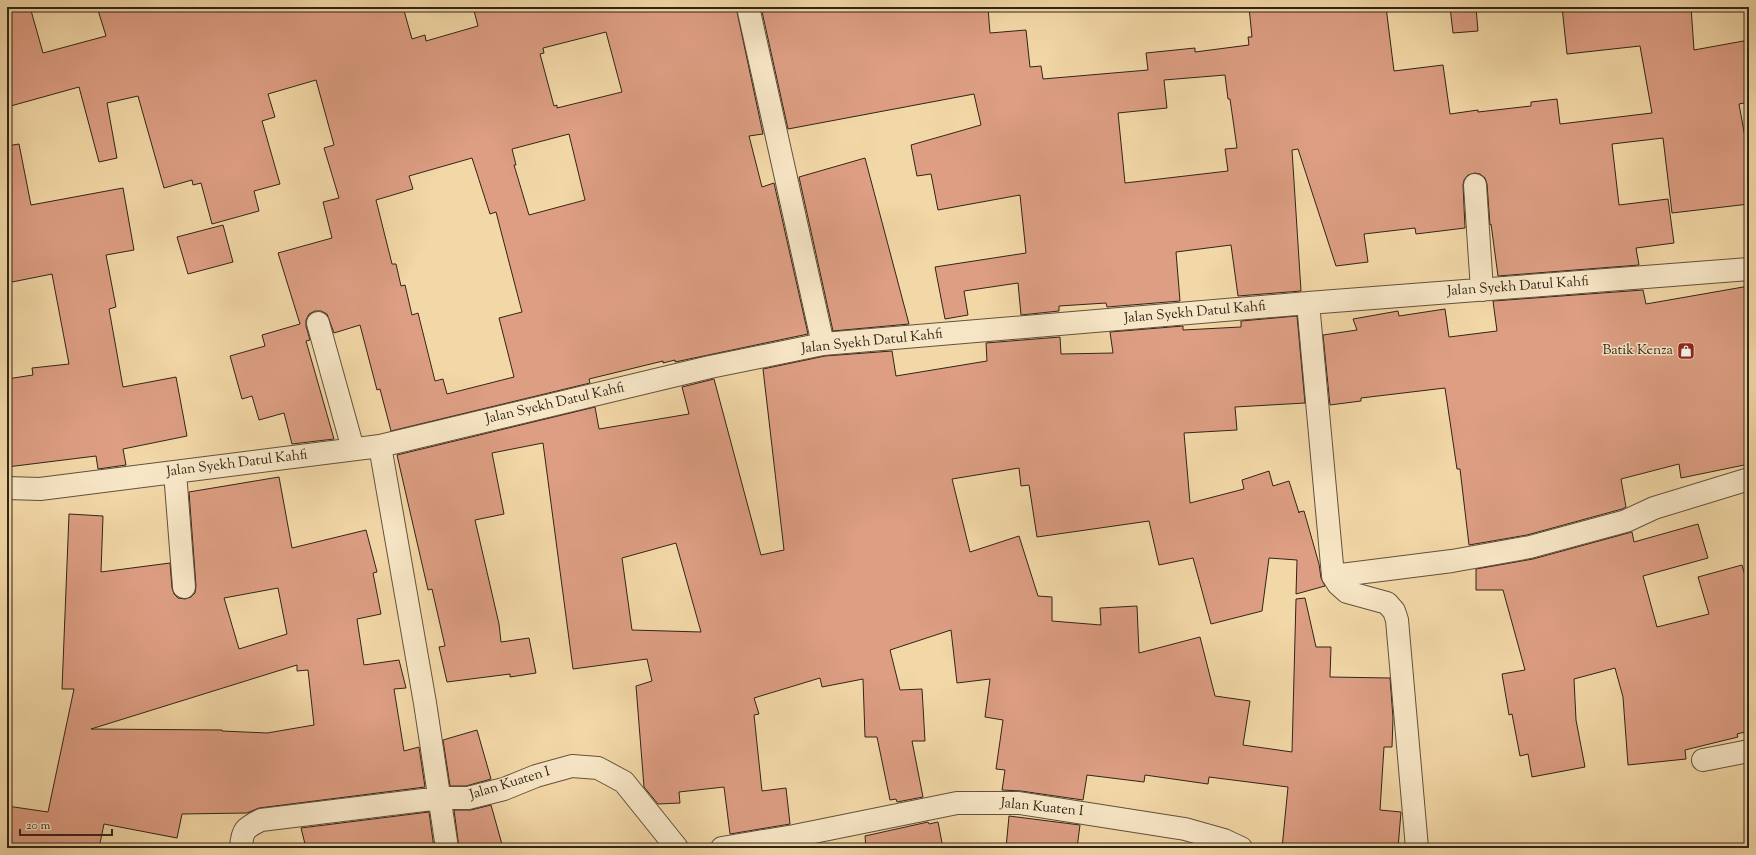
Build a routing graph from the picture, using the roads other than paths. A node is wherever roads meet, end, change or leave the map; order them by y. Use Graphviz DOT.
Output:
graph roads {
  1 [pos="748,7"];
  2 [pos="1475,185"];
  3 [pos="1749,269"];
  4 [pos="1482,290"];
  5 [pos="1308,303"];
  6 [pos="318,323"];
  7 [pos="823,344"];
  8 [pos="380,446"];
  9 [pos="353,449"];
  10 [pos="174,472"];
  11 [pos="1749,479"];
  12 [pos="7,488"];
  13 [pos="1333,576"];
  14 [pos="184,587"];
  15 [pos="1749,751"];
  16 [pos="1703,760"];
  17 [pos="440,798"];
  18 [pos="241,848"];
  19 [pos="447,848"];
  20 [pos="677,848"];
  21 [pos="722,848"];
  22 [pos="1241,848"];
  23 [pos="1418,848"];
  1 -- 7 [label="street"];
  2 -- 4 [label="street"];
  3 -- 4 [label="street, Jalan Syekh Datul Kahfi"];
  4 -- 5 [label="street, Jalan Syekh Datul Kahfi"];
  5 -- 7 [label="street, Jalan Syekh Datul Kahfi"];
  5 -- 13 [label="street"];
  6 -- 9 [label="street"];
  7 -- 8 [label="street, Jalan Syekh Datul Kahfi"];
  8 -- 9 [label="street, Jalan Syekh Datul Kahfi"];
  8 -- 17 [label="street"];
  9 -- 10 [label="street, Jalan Syekh Datul Kahfi"];
  10 -- 12 [label="street, Jalan Syekh Datul Kahfi"];
  10 -- 14 [label="street"];
  11 -- 13 [label="street"];
  13 -- 23 [label="street"];
  15 -- 16 [label="street"];
  17 -- 18 [label="street, Jalan Kuaten I"];
  17 -- 19 [label="street"];
  17 -- 20 [label="street, Jalan Kuaten I"];
  21 -- 22 [label="street, Jalan Kuaten I"];
}
